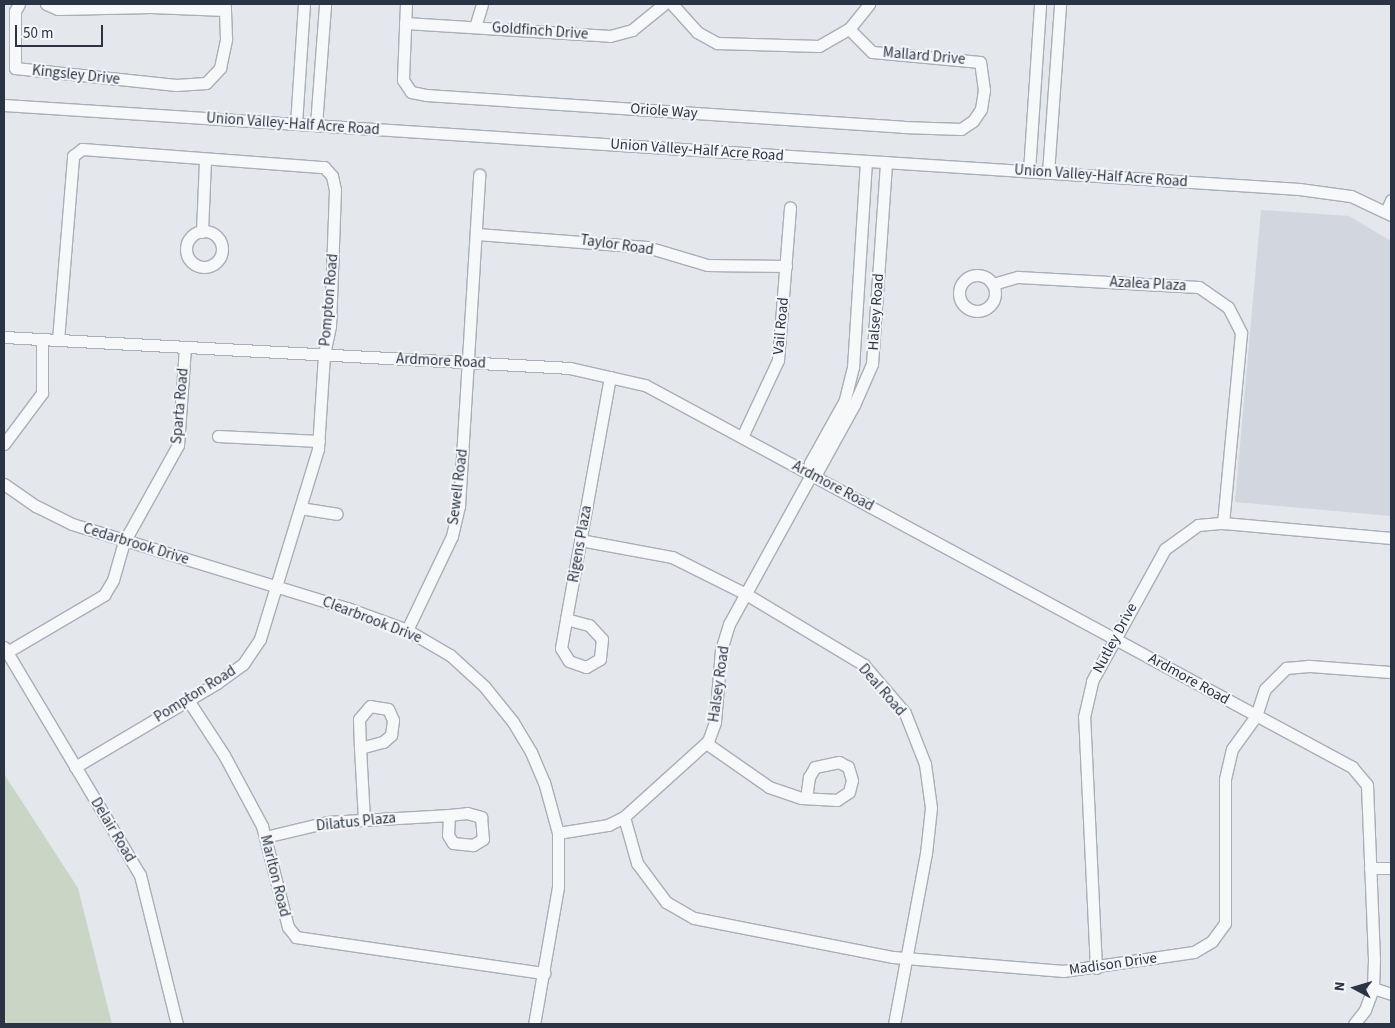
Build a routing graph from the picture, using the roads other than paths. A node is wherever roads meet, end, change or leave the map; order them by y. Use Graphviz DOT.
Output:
graph roads {
  1 [pos="19,4"];
  2 [pos="46,4"];
  3 [pos="304,4"];
  4 [pos="325,4"];
  5 [pos="406,4"];
  6 [pos="482,4"];
  7 [pos="664,4"];
  8 [pos="672,4"];
  9 [pos="869,4"];
  10 [pos="1040,4"];
  11 [pos="1060,4"];
  12 [pos="151,5"];
  13 [pos="225,7"];
  14 [pos="405,23"];
  15 [pos="475,26"];
  16 [pos="848,29"];
  17 [pos="301,53"];
  18 [pos="321,56"];
  19 [pos="984,90"];
  20 [pos="4,106"];
  21 [pos="296,124"];
  22 [pos="316,125"];
  23 [pos="205,159"];
  24 [pos="866,161"];
  25 [pos="886,162"];
  26 [pos="1029,171"];
  27 [pos="1048,173"];
  28 [pos="479,175"];
  29 [pos="1391,200"];
  30 [pos="790,207"];
  31 [pos="1389,214"];
  32 [pos="202,232"];
  33 [pos="477,234"];
  34 [pos="861,253"];
  35 [pos="880,253"];
  36 [pos="786,266"];
  37 [pos="993,284"];
  38 [pos="4,337"];
  39 [pos="42,339"];
  40 [pos="58,340"];
  41 [pos="185,347"];
  42 [pos="324,355"];
  43 [pos="470,363"];
  44 [pos="610,377"];
  45 [pos="218,436"];
  46 [pos="742,437"];
  47 [pos="319,441"];
  48 [pos="4,444"];
  49 [pos="810,475"];
  50 [pos="4,485"];
  51 [pos="300,508"];
  52 [pos="337,514"];
  53 [pos="1222,524"];
  54 [pos="1391,538"];
  55 [pos="580,540"];
  56 [pos="124,542"];
  57 [pos="276,586"];
  58 [pos="746,594"];
  59 [pos="566,619"];
  60 [pos="407,630"];
  61 [pos="1115,638"];
  62 [pos="5,650"];
  63 [pos="1391,672"];
  64 [pos="188,700"];
  65 [pos="1256,716"];
  66 [pos="706,743"];
  67 [pos="360,748"];
  68 [pos="75,767"];
  69 [pos="806,798"];
  70 [pos="449,814"];
  71 [pos="624,817"];
  72 [pos="364,820"];
  73 [pos="558,833"];
  74 [pos="265,837"];
  75 [pos="1370,868"];
  76 [pos="1391,868"];
  77 [pos="906,958"];
  78 [pos="1096,968"];
  79 [pos="544,973"];
  80 [pos="1373,988"];
  81 [pos="1391,994"];
  82 [pos="178,1024"];
  83 [pos="534,1024"];
  84 [pos="894,1024"];
  85 [pos="1354,1024"];
  1 -- 13 [label="street, Kingsley Drive"];
  2 -- 12 [label="street"];
  3 -- 17 [label="street"];
  4 -- 18 [label="street"];
  5 -- 14 [label="street, Oriole Way"];
  6 -- 15 [label="street"];
  7 -- 15 [label="street, Goldfinch Drive"];
  8 -- 16 [label="street"];
  9 -- 16 [label="street"];
  10 -- 26 [label="street"];
  11 -- 27 [label="street"];
  12 -- 13 [label="street"];
  14 -- 15 [label="street, Goldfinch Drive"];
  14 -- 19 [label="street, Oriole Way"];
  16 -- 19 [label="street, Mallard Drive"];
  17 -- 18 [label="street"];
  17 -- 21 [label="street"];
  18 -- 22 [label="street"];
  20 -- 21 [label="street, Union Valley-Half Acre Road"];
  21 -- 22 [label="street, Union Valley-Half Acre Road"];
  22 -- 24 [label="street, Union Valley-Half Acre Road"];
  23 -- 32 [label="street"];
  23 -- 40 [label="street, Pompton Road"];
  23 -- 42 [label="street, Pompton Road"];
  24 -- 25 [label="street, Union Valley-Half Acre Road"];
  24 -- 34 [label="street, Halsey Road"];
  25 -- 26 [label="street, Union Valley-Half Acre Road"];
  25 -- 35 [label="street, Halsey Road"];
  26 -- 27 [label="street, Union Valley-Half Acre Road"];
  27 -- 31 [label="street, Union Valley-Half Acre Road"];
  28 -- 33 [label="street, Sewell Road"];
  29 -- 31 [label="street"];
  30 -- 36 [label="street, Vail Road"];
  33 -- 36 [label="street, Taylor Road"];
  33 -- 43 [label="street, Sewell Road"];
  34 -- 35 [label="street"];
  34 -- 49 [label="street, Halsey Road"];
  35 -- 49 [label="street, Halsey Road"];
  36 -- 46 [label="street, Vail Road"];
  37 -- 53 [label="street, Azalea Plaza"];
  38 -- 39 [label="street, Ardmore Road"];
  39 -- 40 [label="street, Ardmore Road"];
  39 -- 48 [label="street"];
  40 -- 41 [label="street, Ardmore Road"];
  41 -- 42 [label="street, Ardmore Road"];
  41 -- 56 [label="street, Sparta Road"];
  42 -- 43 [label="street, Ardmore Road"];
  42 -- 47 [label="street, Pompton Road"];
  43 -- 44 [label="street, Ardmore Road"];
  43 -- 60 [label="street, Sewell Road"];
  44 -- 46 [label="street, Ardmore Road"];
  44 -- 55 [label="street, Rigens Plaza"];
  45 -- 47 [label="street"];
  46 -- 49 [label="street, Ardmore Road"];
  47 -- 51 [label="street, Pompton Road"];
  49 -- 58 [label="street, Halsey Road"];
  49 -- 61 [label="street, Ardmore Road"];
  50 -- 56 [label="street, Cedarbrook Drive"];
  51 -- 52 [label="street"];
  51 -- 57 [label="street, Pompton Road"];
  53 -- 54 [label="street, Nutley Drive"];
  53 -- 61 [label="street, Nutley Drive"];
  55 -- 58 [label="street, Deal Road"];
  55 -- 59 [label="street, Rigens Plaza"];
  56 -- 57 [label="street, Cedarbrook Drive"];
  56 -- 62 [label="street, Sparta Road"];
  57 -- 60 [label="street, Clearbrook Drive"];
  57 -- 64 [label="street, Pompton Road"];
  58 -- 66 [label="street, Halsey Road"];
  58 -- 77 [label="street, Deal Road"];
  59 -- 59 [label="street"];
  60 -- 73 [label="street, Clearbrook Drive"];
  61 -- 65 [label="street, Ardmore Road"];
  61 -- 78 [label="street, Nutley Drive"];
  62 -- 68 [label="street, Delair Road"];
  63 -- 65 [label="street, Madison Drive"];
  64 -- 68 [label="street, Pompton Road"];
  64 -- 74 [label="street, Marlton Road"];
  65 -- 75 [label="street, Ardmore Road"];
  65 -- 78 [label="street, Madison Drive"];
  66 -- 69 [label="street"];
  66 -- 71 [label="street, Halsey Road"];
  67 -- 72 [label="street"];
  68 -- 82 [label="street, Delair Road"];
  70 -- 72 [label="street, Dilatus Plaza"];
  71 -- 73 [label="street, Halsey Road"];
  71 -- 77 [label="street, Madison Drive"];
  72 -- 74 [label="street, Dilatus Plaza"];
  73 -- 79 [label="street, Clearbrook Drive"];
  74 -- 79 [label="street, Marlton Road"];
  75 -- 76 [label="street"];
  75 -- 80 [label="street, Ardmore Road"];
  77 -- 78 [label="street, Madison Drive"];
  77 -- 84 [label="street, Deal Road"];
  79 -- 83 [label="street, Clearbrook Drive"];
  80 -- 81 [label="street"];
  80 -- 85 [label="street, Ardmore Road"];
}
